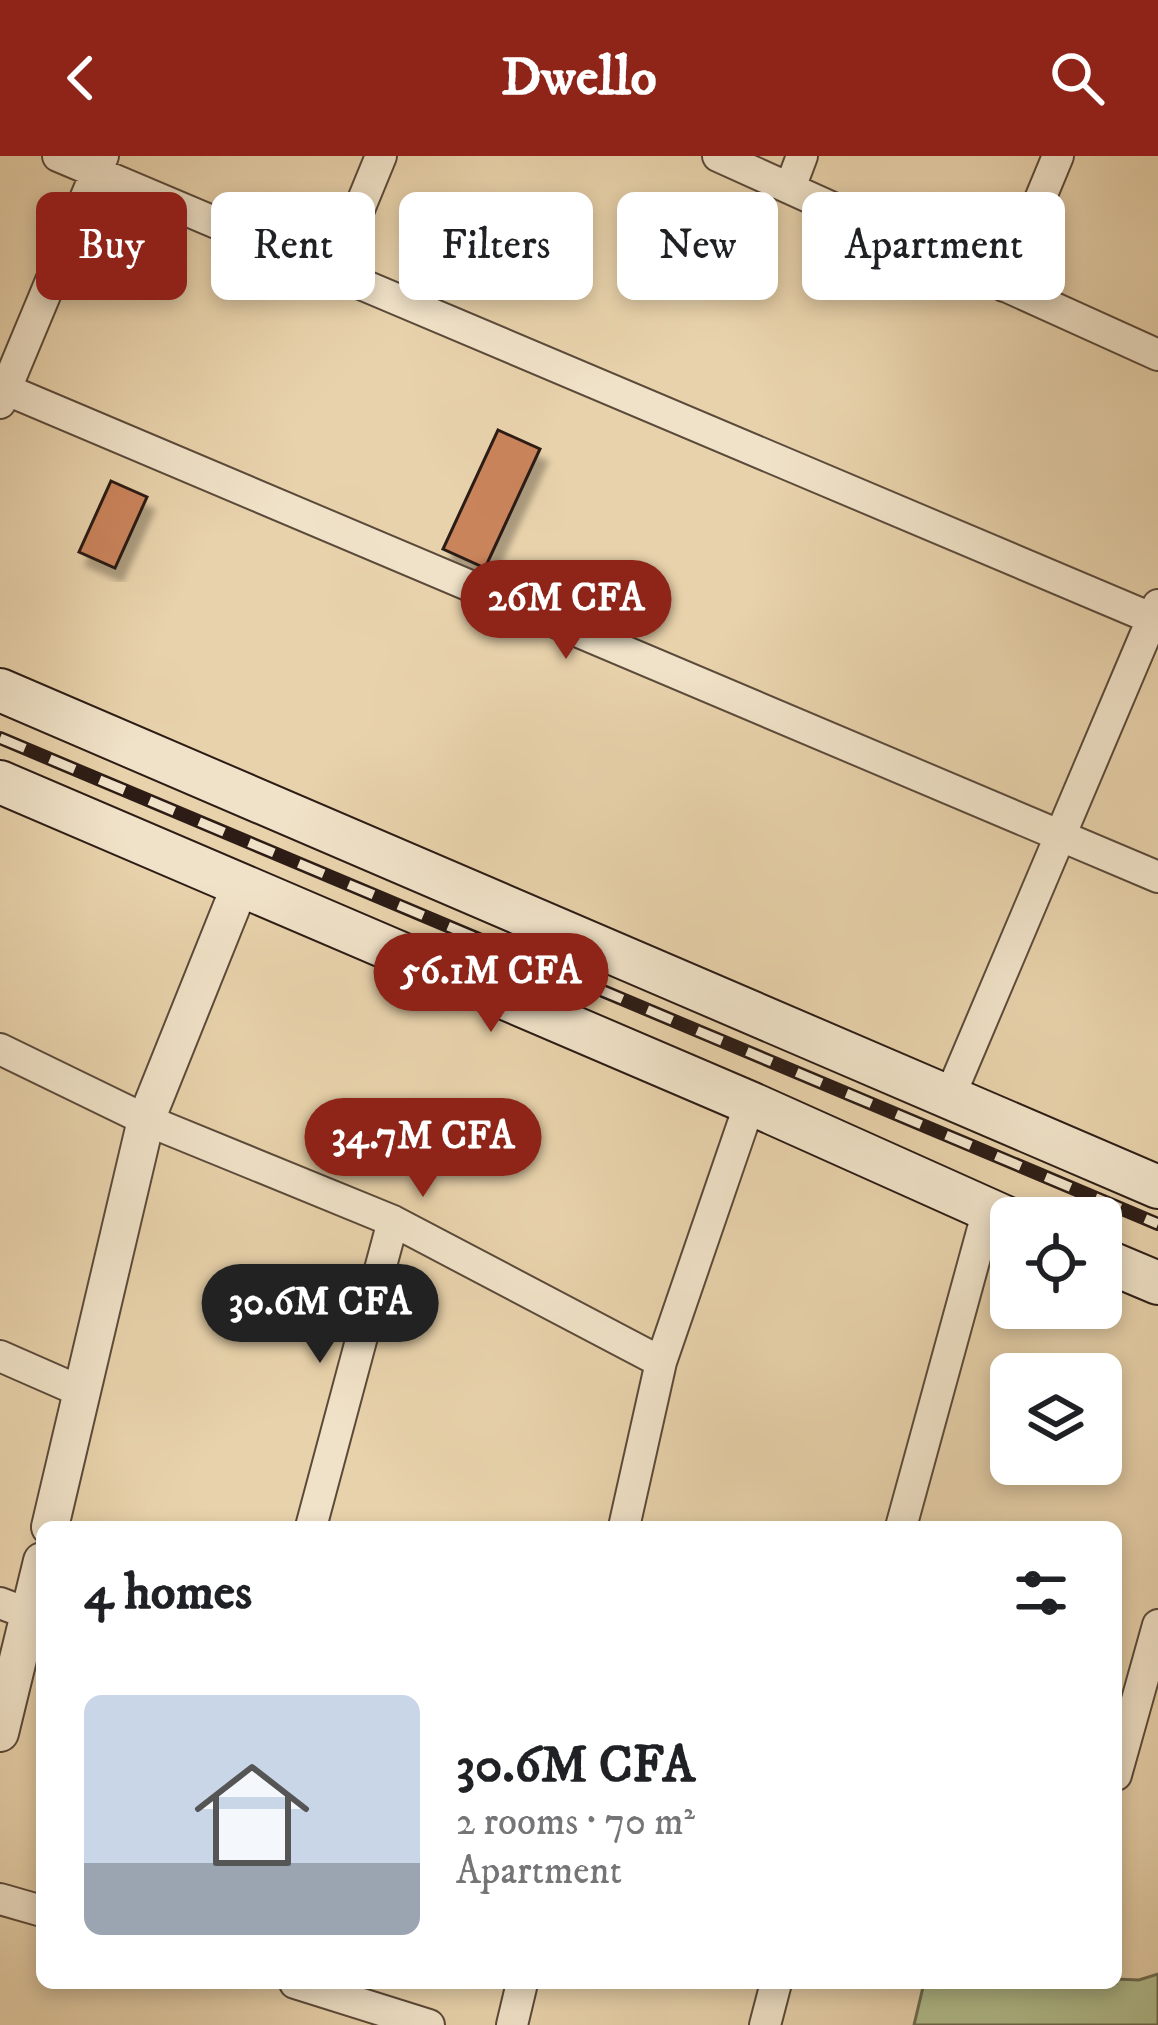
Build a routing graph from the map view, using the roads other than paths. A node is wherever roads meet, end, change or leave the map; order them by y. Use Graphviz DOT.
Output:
graph roads {
  1 [pos="58,156"];
  2 [pos="381,156"];
  3 [pos="718,156"];
  4 [pos="802,156"];
  5 [pos="1058,156"];
  6 [pos="99,164"];
  7 [pos="790,188"];
  8 [pos="366,192"];
  9 [pos="1043,192"];
  10 [pos="802,193"];
  11 [pos="211,216"];
  12 [pos="375,290"];
  13 [pos="1035,300"];
  14 [pos="1158,355"];
  15 [pos="2,393"];
  16 [pos="1156,615"];
  17 [pos="0,690"];
  18 [pos="0,782"];
  19 [pos="1061,836"];
  20 [pos="1158,877"];
  21 [pos="240,886"];
  22 [pos="0,1048"];
  23 [pos="949,1098"];
  24 [pos="750,1103"];
  25 [pos="146,1120"];
  26 [pos="1158,1187"];
  27 [pos="990,1211"];
  28 [pos="393,1221"];
  29 [pos="990,1244"];
  30 [pos="1122,1268"];
  31 [pos="1158,1283"];
  32 [pos="0,1356"];
  33 [pos="662,1362"];
  34 [pos="82,1392"];
  35 [pos="51,1521"];
  36 [pos="313,1521"];
  37 [pos="625,1521"];
  38 [pos="903,1521"];
  39 [pos="36,1572"];
  40 [pos="15,1609"];
  41 [pos="1158,1625"];
  42 [pos="1152,1670"];
  43 [pos="0,1733"];
  44 [pos="1122,1758"];
  45 [pos="0,1900"];
  46 [pos="36,1909"];
  47 [pos="314,1989"];
  48 [pos="521,1989"];
  49 [pos="774,1989"];
  50 [pos="429,2025"];
  51 [pos="512,2025"];
  52 [pos="765,2025"];
  1 -- 6 [label="street"];
  2 -- 8 [label="street"];
  3 -- 7 [label="street"];
  4 -- 7 [label="street"];
  5 -- 9 [label="street"];
  6 -- 11 [label="street"];
  6 -- 15 [label="street"];
  7 -- 10 [label="street"];
  12 -- 16 [label="street"];
  13 -- 14 [label="street"];
  15 -- 19 [label="street"];
  16 -- 19 [label="street"];
  17 -- 23 [label="main road"];
  18 -- 21 [label="main road"];
  19 -- 20 [label="street"];
  19 -- 23 [label="street"];
  21 -- 24 [label="main road"];
  21 -- 25 [label="street"];
  22 -- 25 [label="street"];
  23 -- 26 [label="main road"];
  24 -- 27 [label="main road"];
  24 -- 33 [label="street"];
  25 -- 28 [label="street"];
  25 -- 34 [label="street"];
  28 -- 33 [label="street"];
  28 -- 36 [label="street"];
  29 -- 38 [label="street"];
  30 -- 31 [label="main road"];
  32 -- 34 [label="street"];
  33 -- 37 [label="street"];
  34 -- 35 [label="street"];
  39 -- 40 [label="street"];
  40 -- 43 [label="street"];
  41 -- 42 [label="street"];
  42 -- 44 [label="street"];
  45 -- 46 [label="street"];
  47 -- 50 [label="street"];
  48 -- 51 [label="street"];
  49 -- 52 [label="street"];
}
